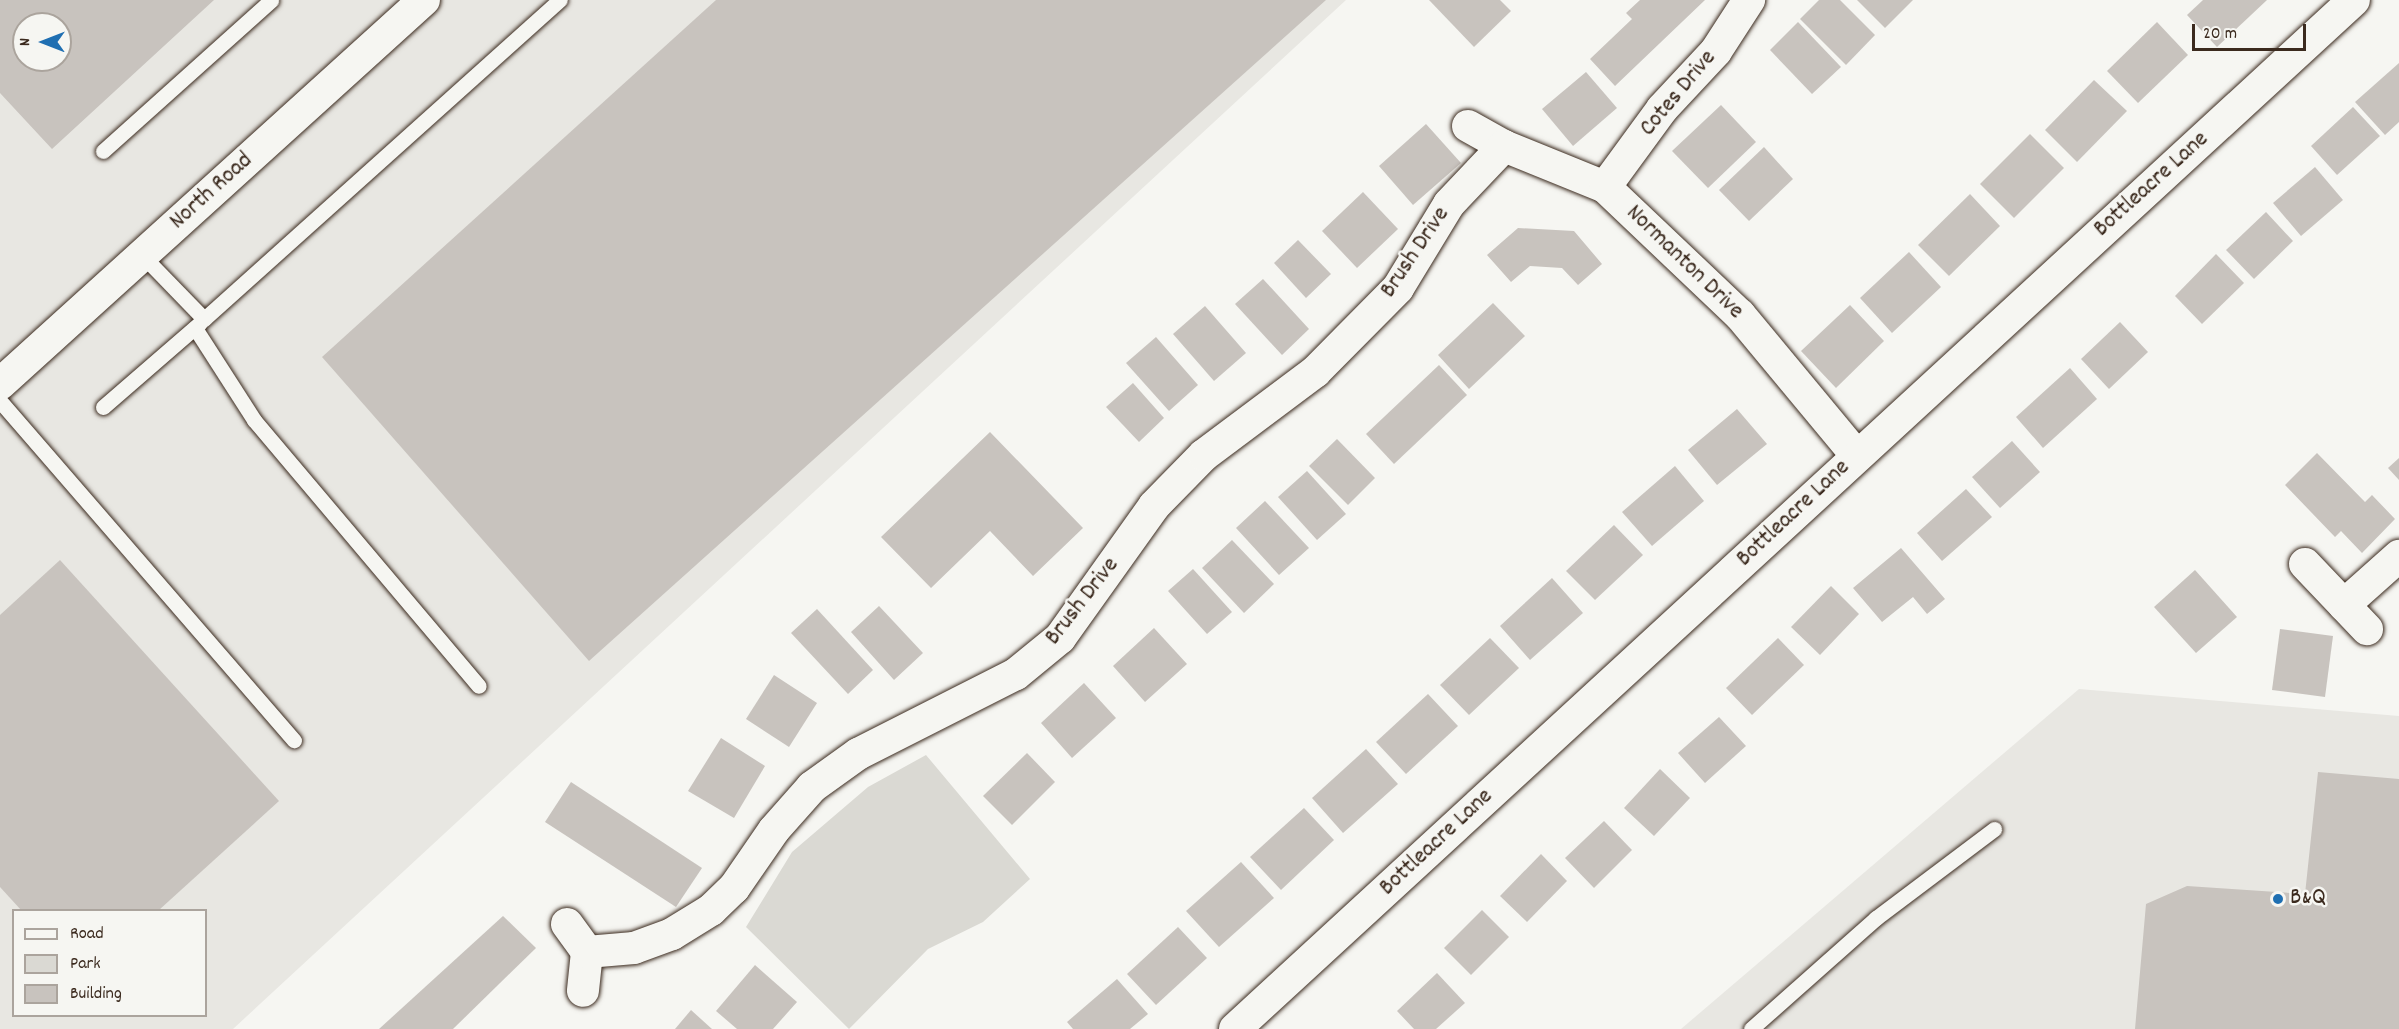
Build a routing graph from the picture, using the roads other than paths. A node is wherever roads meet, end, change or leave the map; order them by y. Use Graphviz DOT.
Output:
graph roads {
  1 [pos="271,0"];
  2 [pos="424,0"];
  3 [pos="560,0"];
  4 [pos="1749,0"];
  5 [pos="2354,0"];
  6 [pos="1468,126"];
  7 [pos="1504,146"];
  8 [pos="103,151"];
  9 [pos="1605,187"];
  10 [pos="142,255"];
  11 [pos="199,324"];
  12 [pos="0,384"];
  13 [pos="0,401"];
  14 [pos="103,407"];
  15 [pos="1857,456"];
  16 [pos="2399,556"];
  17 [pos="2305,564"];
  18 [pos="2344,605"];
  19 [pos="2367,629"];
  20 [pos="479,686"];
  21 [pos="294,740"];
  22 [pos="1994,829"];
  23 [pos="567,924"];
  24 [pos="587,952"];
  25 [pos="583,991"];
  26 [pos="1235,1029"];
  27 [pos="1751,1029"];
  1 -- 8 [label="lane"];
  2 -- 10 [label="street, North Road"];
  3 -- 11 [label="lane"];
  4 -- 9 [label="street, Cotes Drive"];
  5 -- 15 [label="street, Bottleacre Lane"];
  6 -- 7 [label="street, Normanton Drive"];
  7 -- 9 [label="street, Normanton Drive"];
  7 -- 24 [label="street, Brush Drive"];
  9 -- 15 [label="street, Normanton Drive"];
  10 -- 11 [label="lane"];
  10 -- 12 [label="street, North Road"];
  11 -- 14 [label="lane"];
  11 -- 20 [label="lane"];
  13 -- 21 [label="lane"];
  15 -- 26 [label="street, Bottleacre Lane"];
  16 -- 18 [label="street"];
  17 -- 18 [label="street"];
  18 -- 19 [label="street"];
  22 -- 27 [label="lane"];
  23 -- 24 [label="street"];
  24 -- 25 [label="street"];
}
